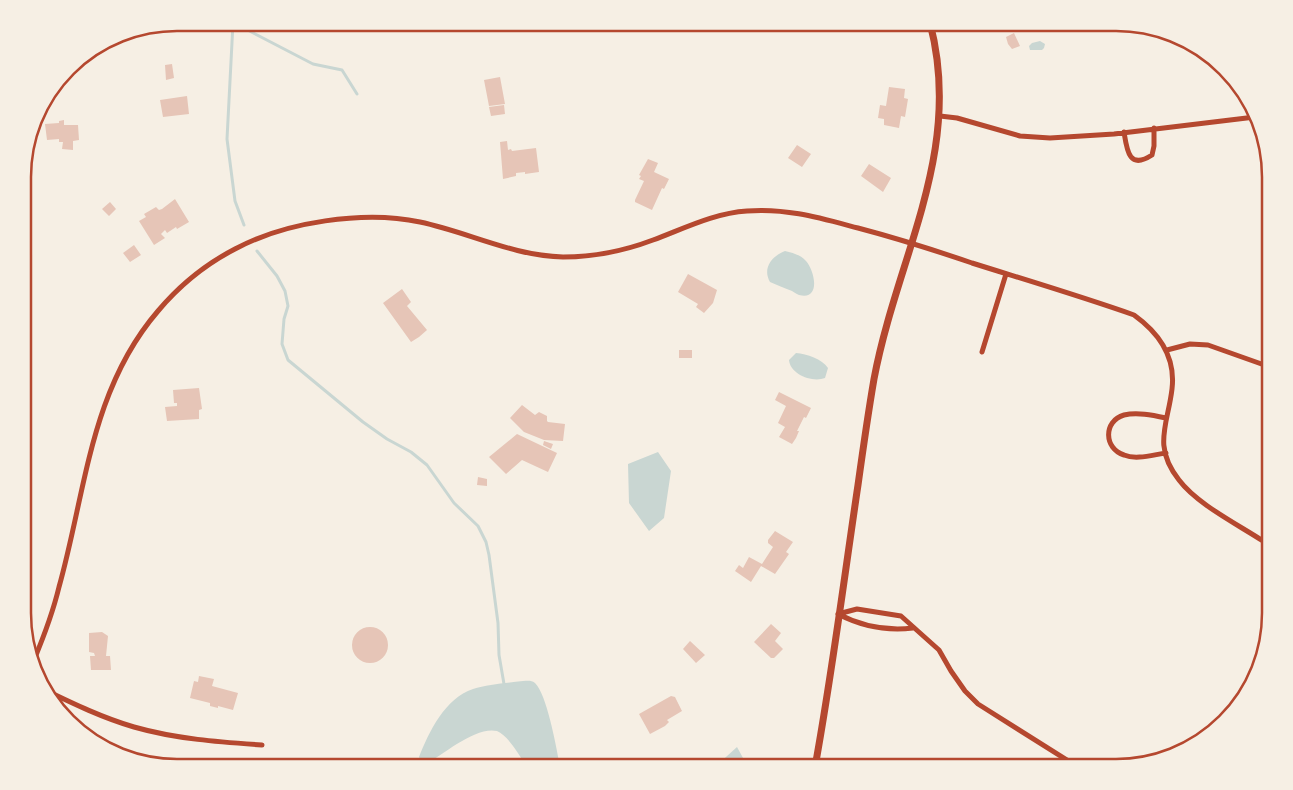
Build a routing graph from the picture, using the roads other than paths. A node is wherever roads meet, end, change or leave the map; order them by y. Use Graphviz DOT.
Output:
graph roads {
  1 [pos="932,31"];
  2 [pos="940,116"];
  3 [pos="1249,118"];
  4 [pos="1154,128"];
  5 [pos="1124,132"];
  6 [pos="912,243"];
  7 [pos="1006,274"];
  8 [pos="1167,350"];
  9 [pos="982,352"];
  10 [pos="1261,364"];
  11 [pos="1166,418"];
  12 [pos="1166,453"];
  13 [pos="1261,539"];
  14 [pos="838,614"];
  15 [pos="913,628"];
  16 [pos="37,653"];
  17 [pos="57,696"];
  18 [pos="262,745"];
  19 [pos="816,758"];
  20 [pos="1064,758"];
  1 -- 2 [label="main road"];
  2 -- 5 [label="street"];
  2 -- 6 [label="main road"];
  3 -- 4 [label="street"];
  4 -- 5 [label="street"];
  4 -- 5 [label="street"];
  6 -- 7 [label="street"];
  6 -- 14 [label="main road"];
  6 -- 16 [label="street"];
  7 -- 8 [label="street"];
  7 -- 9 [label="street"];
  8 -- 10 [label="street"];
  8 -- 11 [label="street"];
  11 -- 12 [label="street"];
  11 -- 12 [label="street"];
  12 -- 13 [label="street"];
  14 -- 15 [label="street"];
  14 -- 15 [label="street"];
  14 -- 19 [label="main road"];
  15 -- 20 [label="street"];
  17 -- 18 [label="street"];
}
